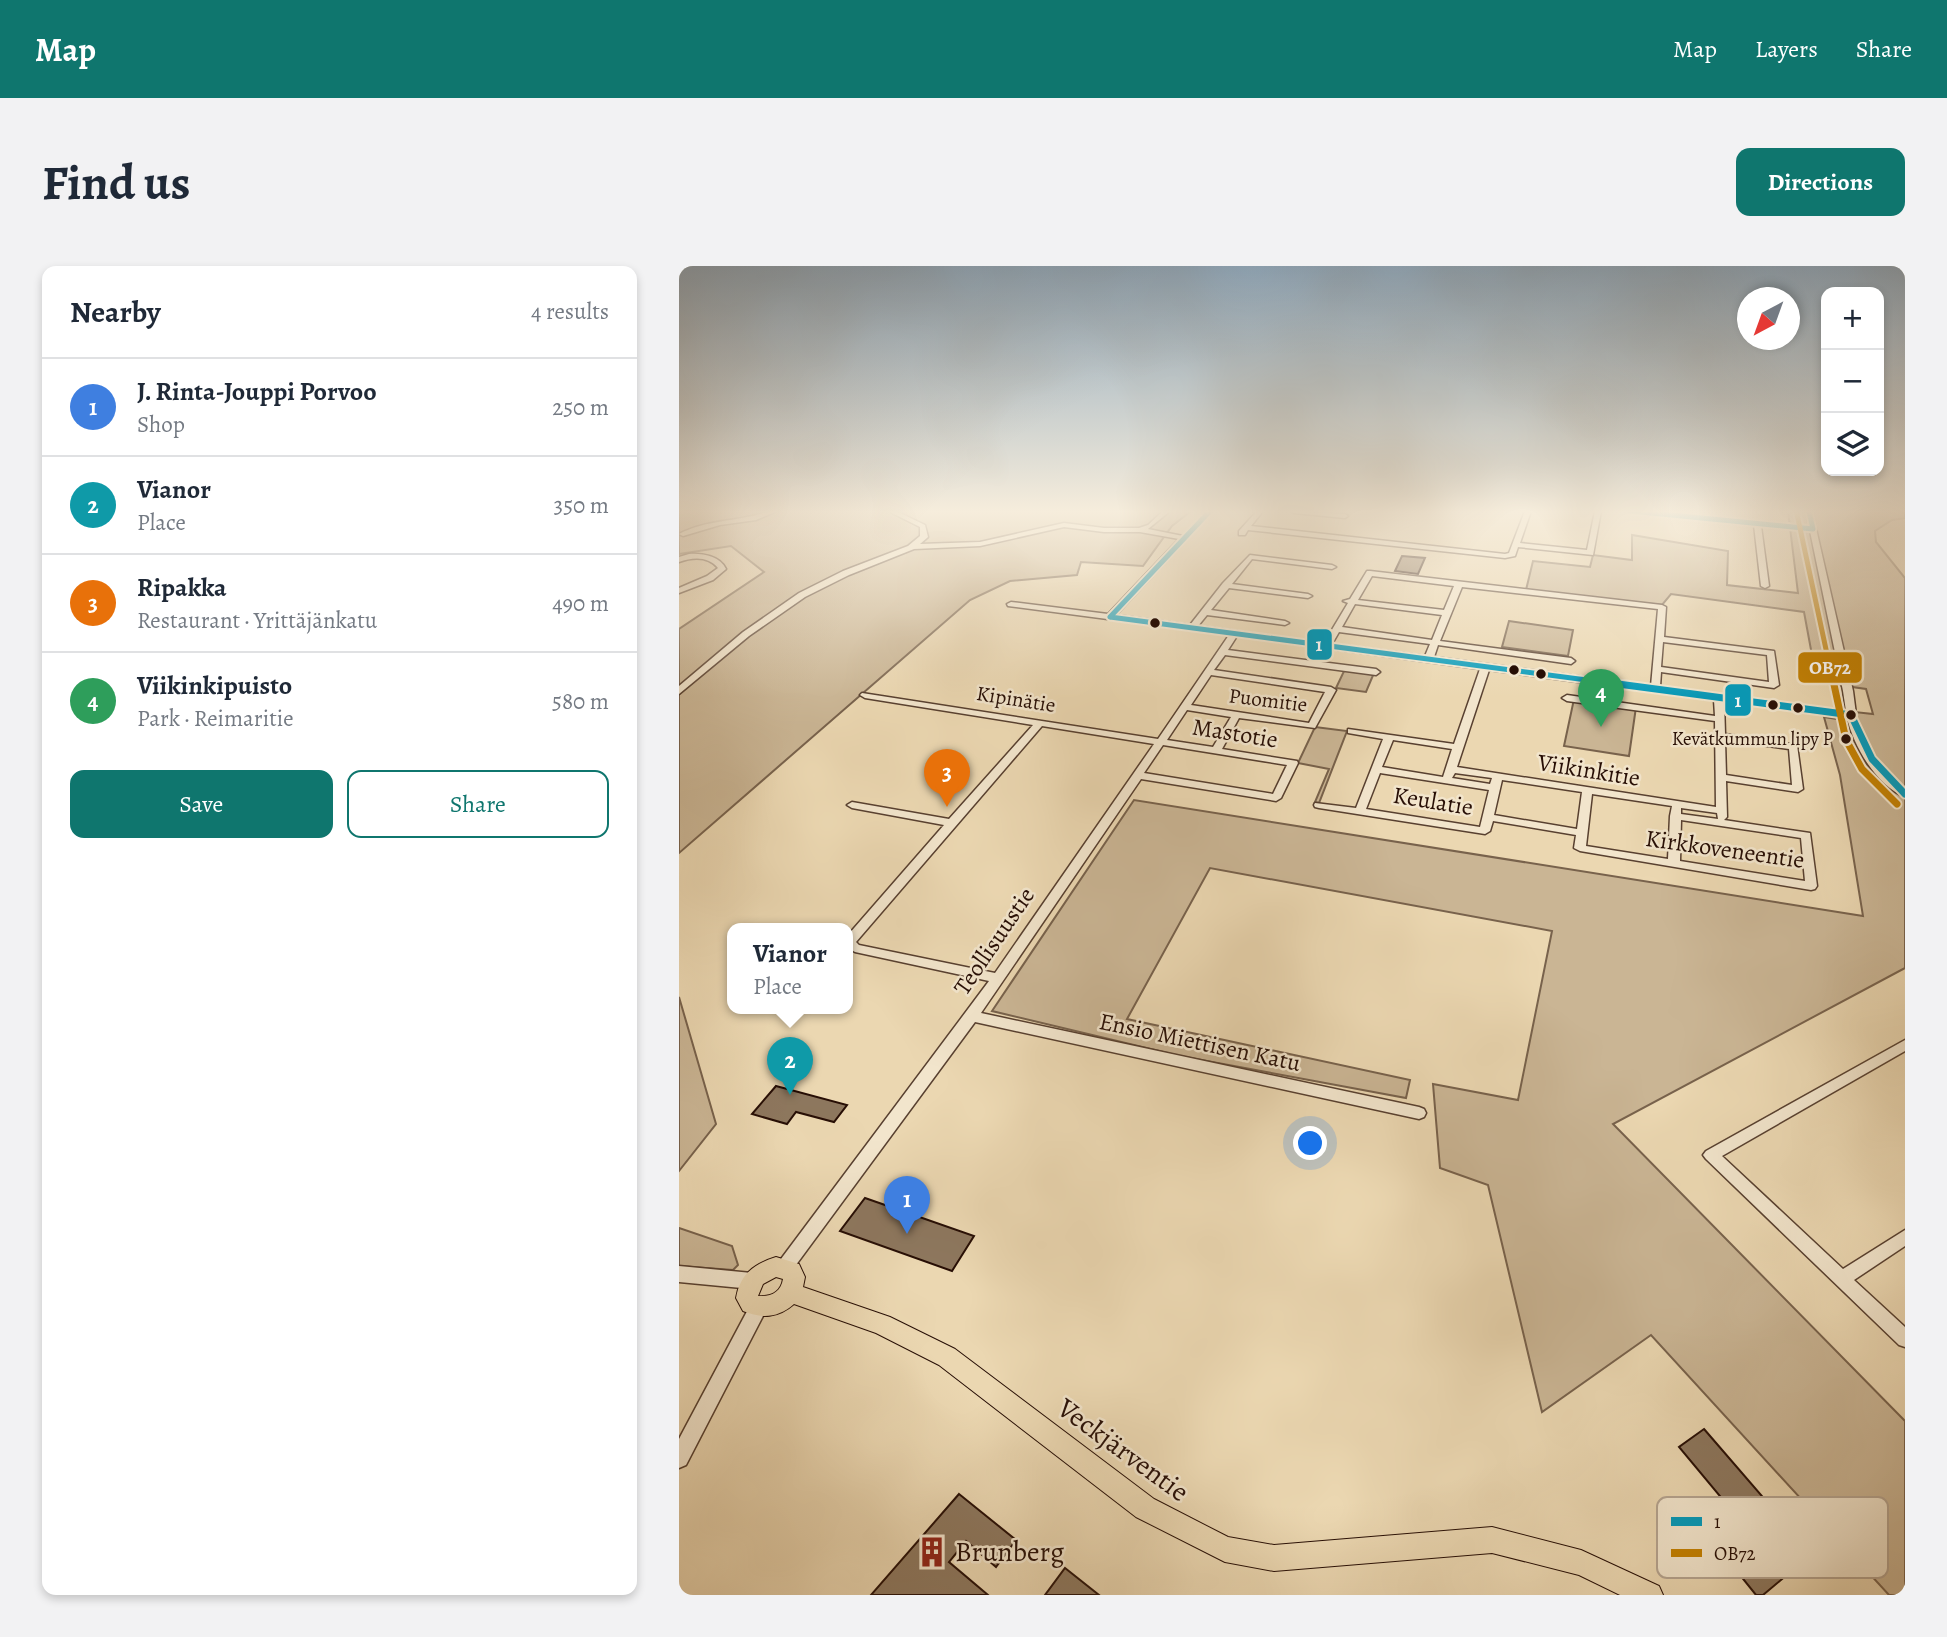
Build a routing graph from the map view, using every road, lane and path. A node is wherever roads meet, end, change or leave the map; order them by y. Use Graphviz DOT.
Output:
graph roads {
  1 [pos="717,573"];
  2 [pos="846,573"];
  3 [pos="1151,573"];
  4 [pos="1236,573"];
  5 [pos="1370,573"];
  6 [pos="1370,573"];
  7 [pos="1763,573"];
  8 [pos="1823,573"];
  9 [pos="1459,584"];
  10 [pos="1226,585"];
  11 [pos="1765,586"];
  12 [pos="679,592"];
  13 [pos="1308,596"];
  14 [pos="1350,601"];
  15 [pos="1011,604"];
  16 [pos="1205,612"];
  17 [pos="1447,613"];
  18 [pos="1110,617"];
  19 [pos="1285,623"];
  20 [pos="1191,629"];
  21 [pos="1336,629"];
  22 [pos="1234,635"];
  23 [pos="1660,639"];
  24 [pos="1328,643"];
  25 [pos="1436,643"];
  26 [pos="1223,652"];
  27 [pos="1428,660"];
  28 [pos="1571,661"];
  29 [pos="1485,668"];
  30 [pos="1658,669"];
  31 [pos="1209,672"];
  32 [pos="1376,672"];
  33 [pos="1655,689"];
  34 [pos="679,691"];
  35 [pos="865,695"];
  36 [pos="1567,698"];
  37 [pos="1719,698"];
  38 [pos="1184,707"];
  39 [pos="1237,714"];
  40 [pos="1851,715"];
  41 [pos="1718,719"];
  42 [pos="1040,722"];
  43 [pos="1350,731"];
  44 [pos="1720,736"];
  45 [pos="1389,737"];
  46 [pos="1160,741"];
  47 [pos="1458,747"];
  48 [pos="1216,751"];
  49 [pos="1377,769"];
  50 [pos="1138,775"];
  51 [pos="1449,775"];
  52 [pos="1497,776"];
  53 [pos="1721,778"];
  54 [pos="1495,789"];
  55 [pos="1587,791"];
  56 [pos="1905,794"];
  57 [pos="852,805"];
  58 [pos="1319,805"];
  59 [pos="1676,810"];
  60 [pos="1360,811"];
  61 [pos="1722,816"];
  62 [pos="1488,817"];
  63 [pos="951,823"];
  64 [pos="1581,833"];
  65 [pos="1674,863"];
  66 [pos="853,937"];
  67 [pos="853,946"];
  68 [pos="998,978"];
  69 [pos="972,1016"];
  70 [pos="1905,1045"];
  71 [pos="1419,1113"];
  72 [pos="1905,1237"];
  73 [pos="784,1268"];
  74 [pos="679,1274"];
  75 [pos="1842,1279"];
  76 [pos="752,1282"];
  77 [pos="790,1293"];
  78 [pos="758,1308"];
  79 [pos="1905,1339"];
  80 [pos="679,1458"];
  81 [pos="1650,1595"];
  1 -- 12 [label="street"];
  2 -- 34 [label="street"];
  3 -- 18 [label="street"];
  4 -- 10 [label="street"];
  5 -- 9 [label="street"];
  6 -- 14 [label="street"];
  7 -- 11 [label="street"];
  8 -- 40 [label="street"];
  9 -- 17 [label="street"];
  9 -- 23 [label="street"];
  10 -- 13 [label="street"];
  10 -- 16 [label="street"];
  14 -- 17 [label="street"];
  14 -- 21 [label="street"];
  15 -- 18 [label="street"];
  16 -- 19 [label="street"];
  16 -- 20 [label="street"];
  17 -- 25 [label="street"];
  18 -- 20 [label="street"];
  20 -- 22 [label="street"];
  21 -- 24 [label="street"];
  21 -- 25 [label="street"];
  22 -- 26 [label="street, Teollisuustie"];
  22 -- 27 [label="street"];
  23 -- 30 [label="street"];
  23 -- 30 [label="street"];
  25 -- 27 [label="street"];
  25 -- 28 [label="street"];
  26 -- 31 [label="street, Teollisuustie"];
  26 -- 32 [label="street"];
  27 -- 29 [label="street"];
  29 -- 33 [label="street"];
  29 -- 47 [label="street"];
  30 -- 33 [label="street"];
  31 -- 38 [label="street, Teollisuustie"];
  31 -- 39 [label="street, Puomitie"];
  33 -- 37 [label="street"];
  35 -- 42 [label="street, Kipinätie"];
  36 -- 41 [label="street"];
  37 -- 40 [label="street"];
  37 -- 41 [label="street"];
  38 -- 39 [label="street, Puomitie"];
  38 -- 46 [label="street, Teollisuustie"];
  39 -- 48 [label="street"];
  40 -- 56 [label="street"];
  41 -- 44 [label="street"];
  42 -- 46 [label="street, Kipinätie"];
  42 -- 63 [label="street"];
  43 -- 45 [label="street"];
  44 -- 53 [label="street"];
  44 -- 53 [label="street"];
  45 -- 47 [label="street"];
  45 -- 49 [label="street"];
  46 -- 48 [label="street, Mastotie"];
  46 -- 50 [label="street, Teollisuustie"];
  47 -- 51 [label="street"];
  48 -- 50 [label="street, Mastotie"];
  49 -- 51 [label="street"];
  49 -- 60 [label="street"];
  50 -- 68 [label="street, Teollisuustie"];
  51 -- 52 [label="street, Viikinkitie"];
  51 -- 54 [label="street"];
  52 -- 54 [label="street, Keulatie"];
  52 -- 55 [label="street, Viikinkitie"];
  53 -- 61 [label="street"];
  54 -- 62 [label="street, Keulatie"];
  55 -- 59 [label="street, Viikinkitie"];
  55 -- 64 [label="street"];
  57 -- 63 [label="street"];
  58 -- 60 [label="street, Keulatie"];
  59 -- 61 [label="street, Kirkkoveneentie"];
  59 -- 65 [label="street"];
  60 -- 62 [label="street, Keulatie"];
  61 -- 65 [label="street, Kirkkoveneentie"];
  62 -- 64 [label="street"];
  63 -- 66 [label="street"];
  64 -- 65 [label="street, Kirkkoveneentie"];
  67 -- 68 [label="street"];
  68 -- 69 [label="street, Teollisuustie"];
  69 -- 71 [label="street, Ensio Miettisen Katu"];
  69 -- 73 [label="street, Teollisuustie"];
  70 -- 75 [label="street"];
  72 -- 75 [label="street"];
  73 -- 76 [label="main road"];
  73 -- 77 [label="main road"];
  74 -- 76 [label="street"];
  75 -- 79 [label="street"];
  76 -- 78 [label="main road"];
  77 -- 78 [label="main road"];
  77 -- 81 [label="main road, Veckjärventie"];
  78 -- 80 [label="street"];
}
